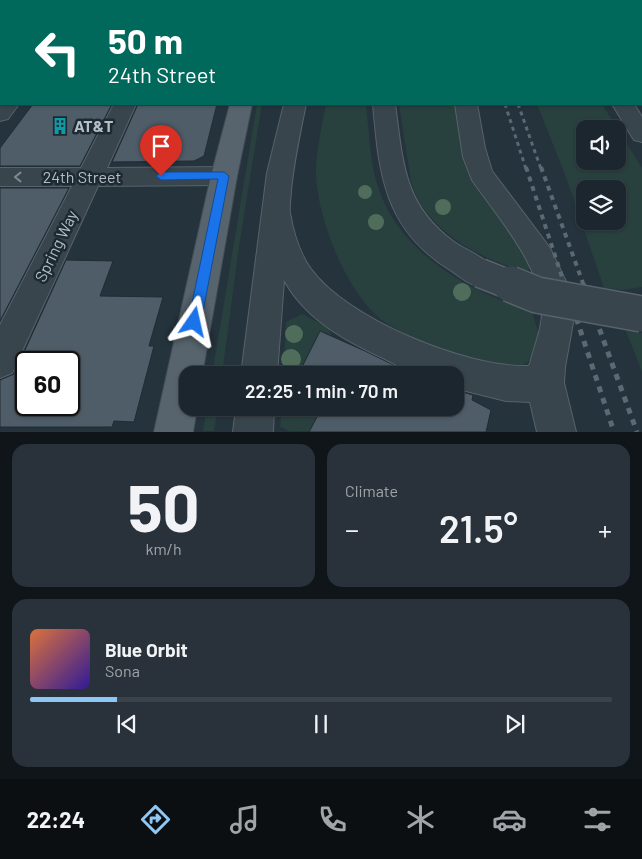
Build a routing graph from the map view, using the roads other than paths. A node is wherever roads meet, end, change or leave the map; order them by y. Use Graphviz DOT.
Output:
graph roads {
  1 [pos="124,105"];
  2 [pos="240,105"];
  3 [pos="295,105"];
  4 [pos="384,105"];
  5 [pos="466,105"];
  6 [pos="624,105"];
  7 [pos="642,135"];
  8 [pos="89,176"];
  9 [pos="224,176"];
  10 [pos="0,177"];
  11 [pos="276,212"];
  12 [pos="642,314"];
  13 [pos="0,361"];
  14 [pos="259,366"];
  15 [pos="546,375"];
  16 [pos="254,416"];
  17 [pos="173,432"];
  18 [pos="253,432"];
  19 [pos="557,432"];
  1 -- 8 [label="street, Spring Way"];
  2 -- 9 [label="main road"];
  3 -- 11 [label="street"];
  4 -- 12 [label="street, bridge"];
  5 -- 15 [label="street"];
  6 -- 7 [label="street"];
  8 -- 9 [label="street, 24th Street"];
  8 -- 10 [label="street, 24th Street, one-way"];
  8 -- 13 [label="street, Spring Way"];
  9 -- 17 [label="main road"];
  11 -- 14 [label="street"];
  11 -- 15 [label="street"];
  15 -- 19 [label="street"];
  16 -- 18 [label="street"];
}
